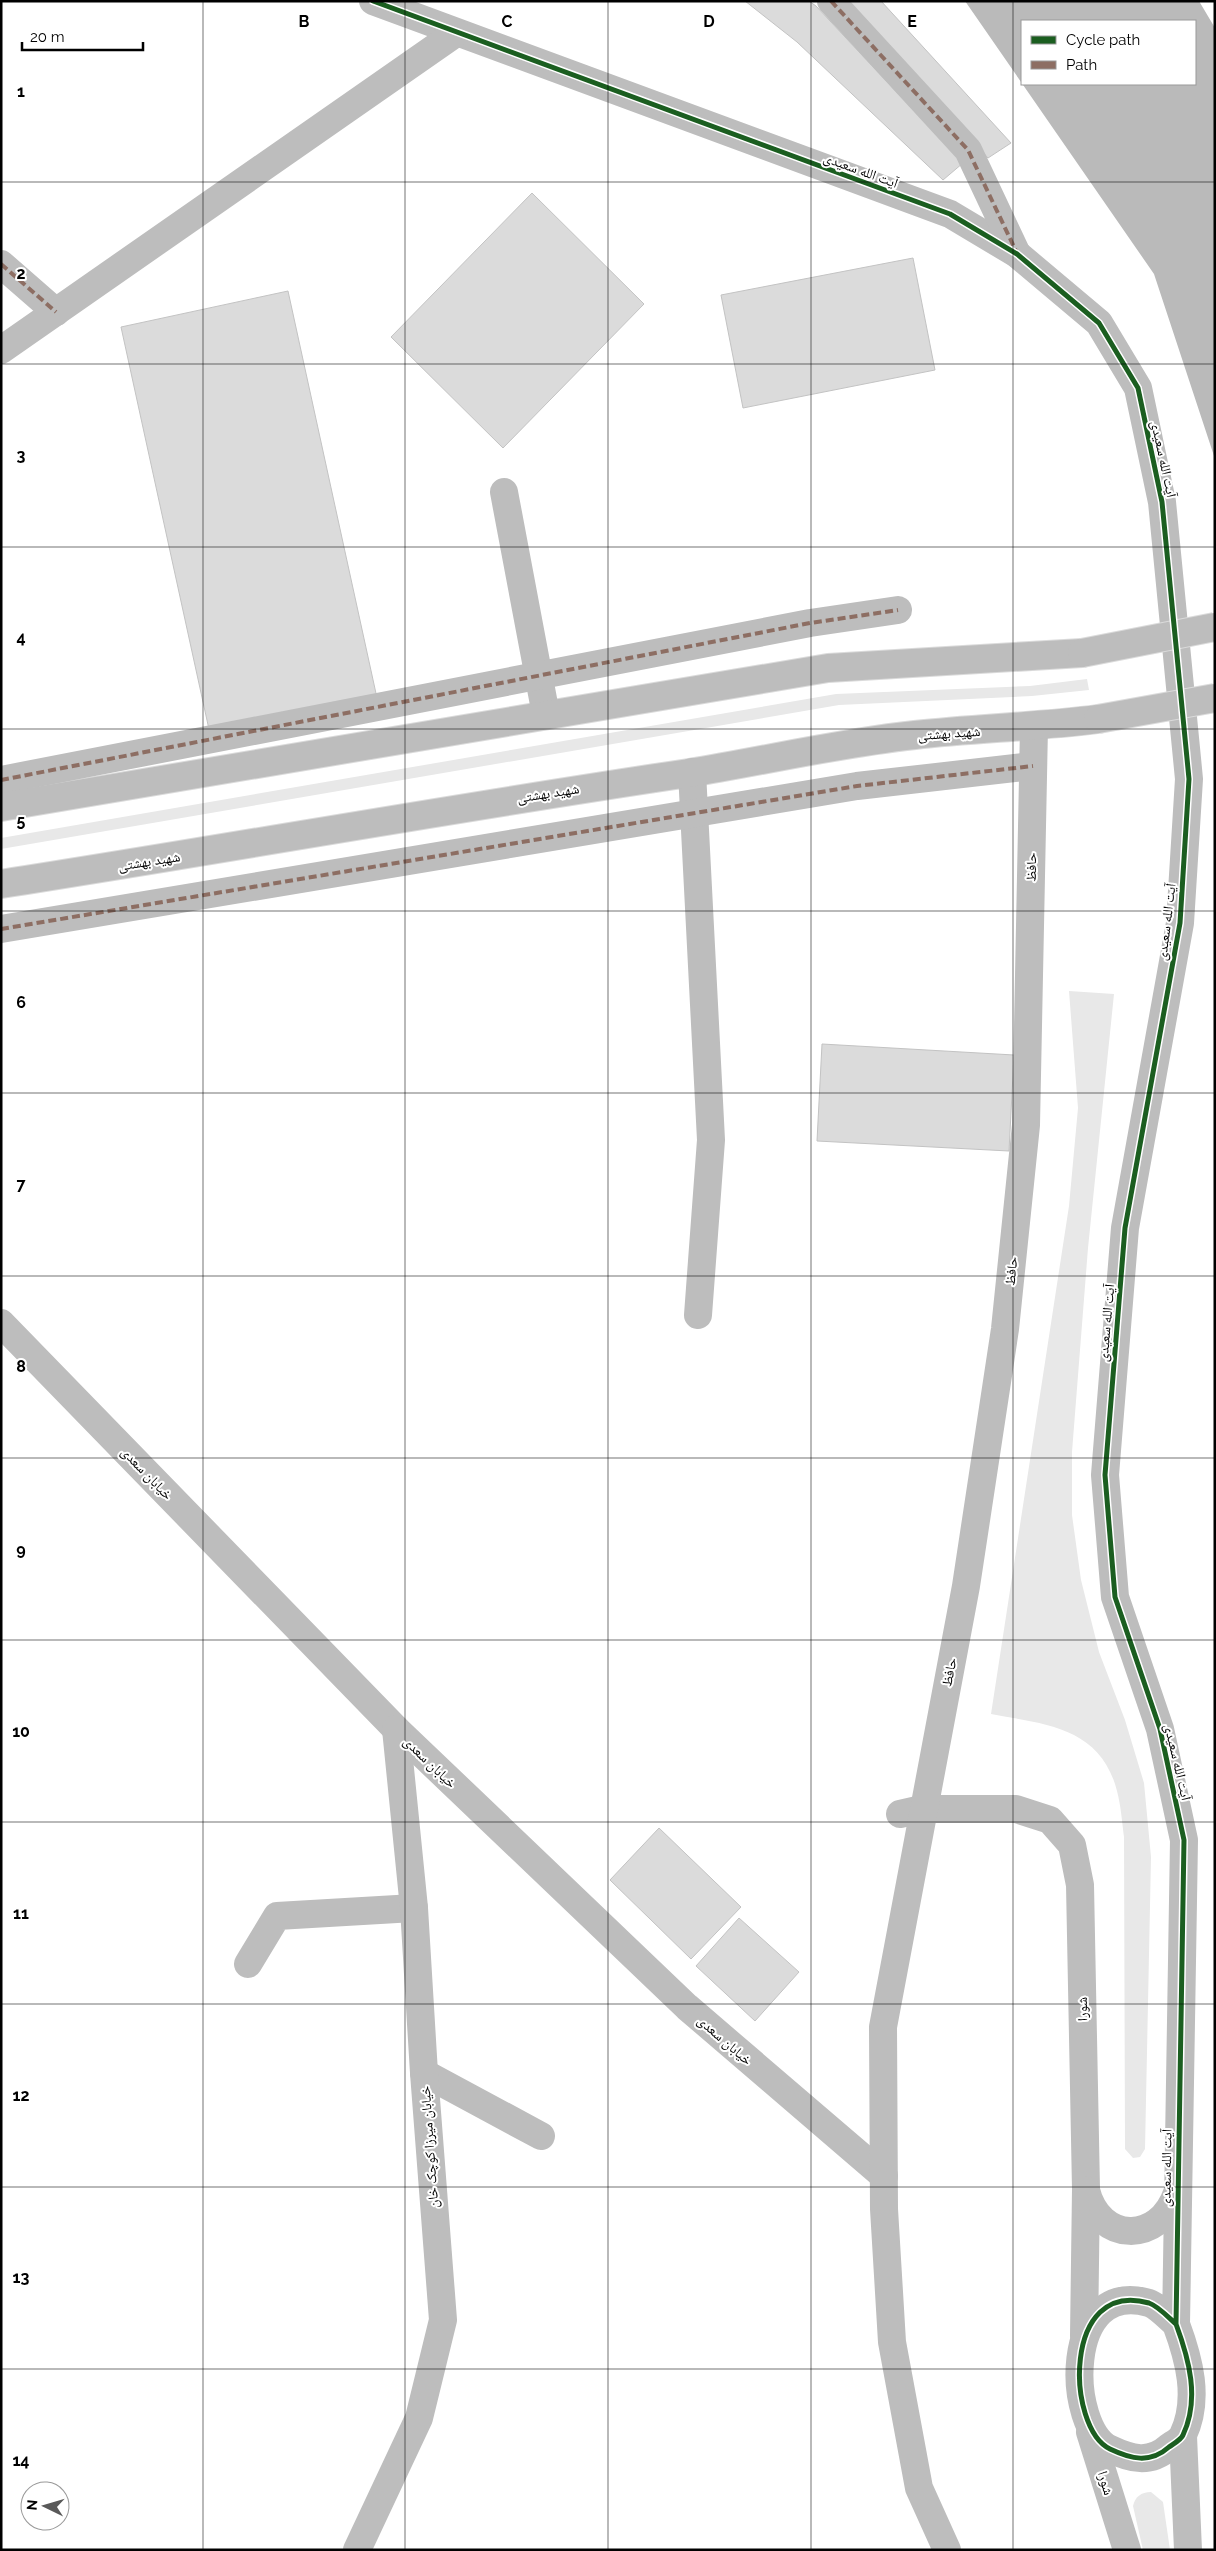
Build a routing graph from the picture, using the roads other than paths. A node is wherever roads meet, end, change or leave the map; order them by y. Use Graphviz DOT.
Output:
graph roads {
  1 [pos="373,1"];
  2 [pos="831,1"];
  3 [pos="456,33"];
  4 [pos="1017,254"];
  5 [pos="1,264"];
  6 [pos="56,312"];
  7 [pos="1,350"];
  8 [pos="504,492"];
  9 [pos="898,610"];
  10 [pos="1215,627"];
  11 [pos="539,678"];
  12 [pos="1215,698"];
  13 [pos="546,715"];
  14 [pos="1034,727"];
  15 [pos="1033,766"];
  16 [pos="692,772"];
  17 [pos="1,780"];
  18 [pos="1,807"];
  19 [pos="694,813"];
  20 [pos="1,884"];
  21 [pos="1,929"];
  22 [pos="698,1315"];
  23 [pos="1,1323"];
  24 [pos="396,1729"];
  25 [pos="911,1812"];
  26 [pos="414,1908"];
  27 [pos="248,1964"];
  28 [pos="424,2073"];
  29 [pos="541,2136"];
  30 [pos="884,2176"];
  31 [pos="1086,2189"];
  32 [pos="1177,2193"];
  33 [pos="1176,2324"];
  34 [pos="1084,2336"];
  35 [pos="1086,2416"];
  36 [pos="1183,2436"];
  37 [pos="357,2550"];
  38 [pos="947,2550"];
  39 [pos="1127,2550"];
  40 [pos="1188,2550"];
  1 -- 3 [label="street, آیت الله سعیدی"];
  2 -- 4 [label="street"];
  3 -- 4 [label="street, آیت الله سعیدی"];
  3 -- 6 [label="street"];
  4 -- 32 [label="street, آیت الله سعیدی"];
  5 -- 6 [label="street"];
  6 -- 7 [label="street"];
  8 -- 11 [label="street"];
  9 -- 11 [label="street"];
  10 -- 13 [label="street, bridge"];
  11 -- 13 [label="street"];
  11 -- 17 [label="street"];
  12 -- 14 [label="street, شهید بهشتی, bridge"];
  13 -- 18 [label="street"];
  14 -- 15 [label="street, حافظ"];
  14 -- 16 [label="street, شهید بهشتی"];
  15 -- 19 [label="street"];
  15 -- 25 [label="street, حافظ"];
  16 -- 19 [label="street"];
  16 -- 20 [label="street, شهید بهشتی"];
  19 -- 21 [label="street"];
  19 -- 22 [label="street"];
  23 -- 24 [label="street, خیابان سعدی"];
  24 -- 26 [label="street, خیابان میرزا کوچک خان"];
  24 -- 30 [label="street, خیابان سعدی"];
  25 -- 30 [label="street"];
  25 -- 31 [label="street, شورا"];
  26 -- 27 [label="street"];
  26 -- 28 [label="street, خیابان میرزا کوچک خان"];
  28 -- 29 [label="street"];
  28 -- 37 [label="street, خیابان میرزا کوچک خان"];
  30 -- 38 [label="street"];
  31 -- 32 [label="street"];
  31 -- 34 [label="street, شورا"];
  32 -- 33 [label="street, آیت الله سعیدی"];
  33 -- 34 [label="street"];
  33 -- 36 [label="street"];
  34 -- 35 [label="street"];
  35 -- 36 [label="street"];
  35 -- 39 [label="street, شورا"];
  36 -- 40 [label="street"];
}
